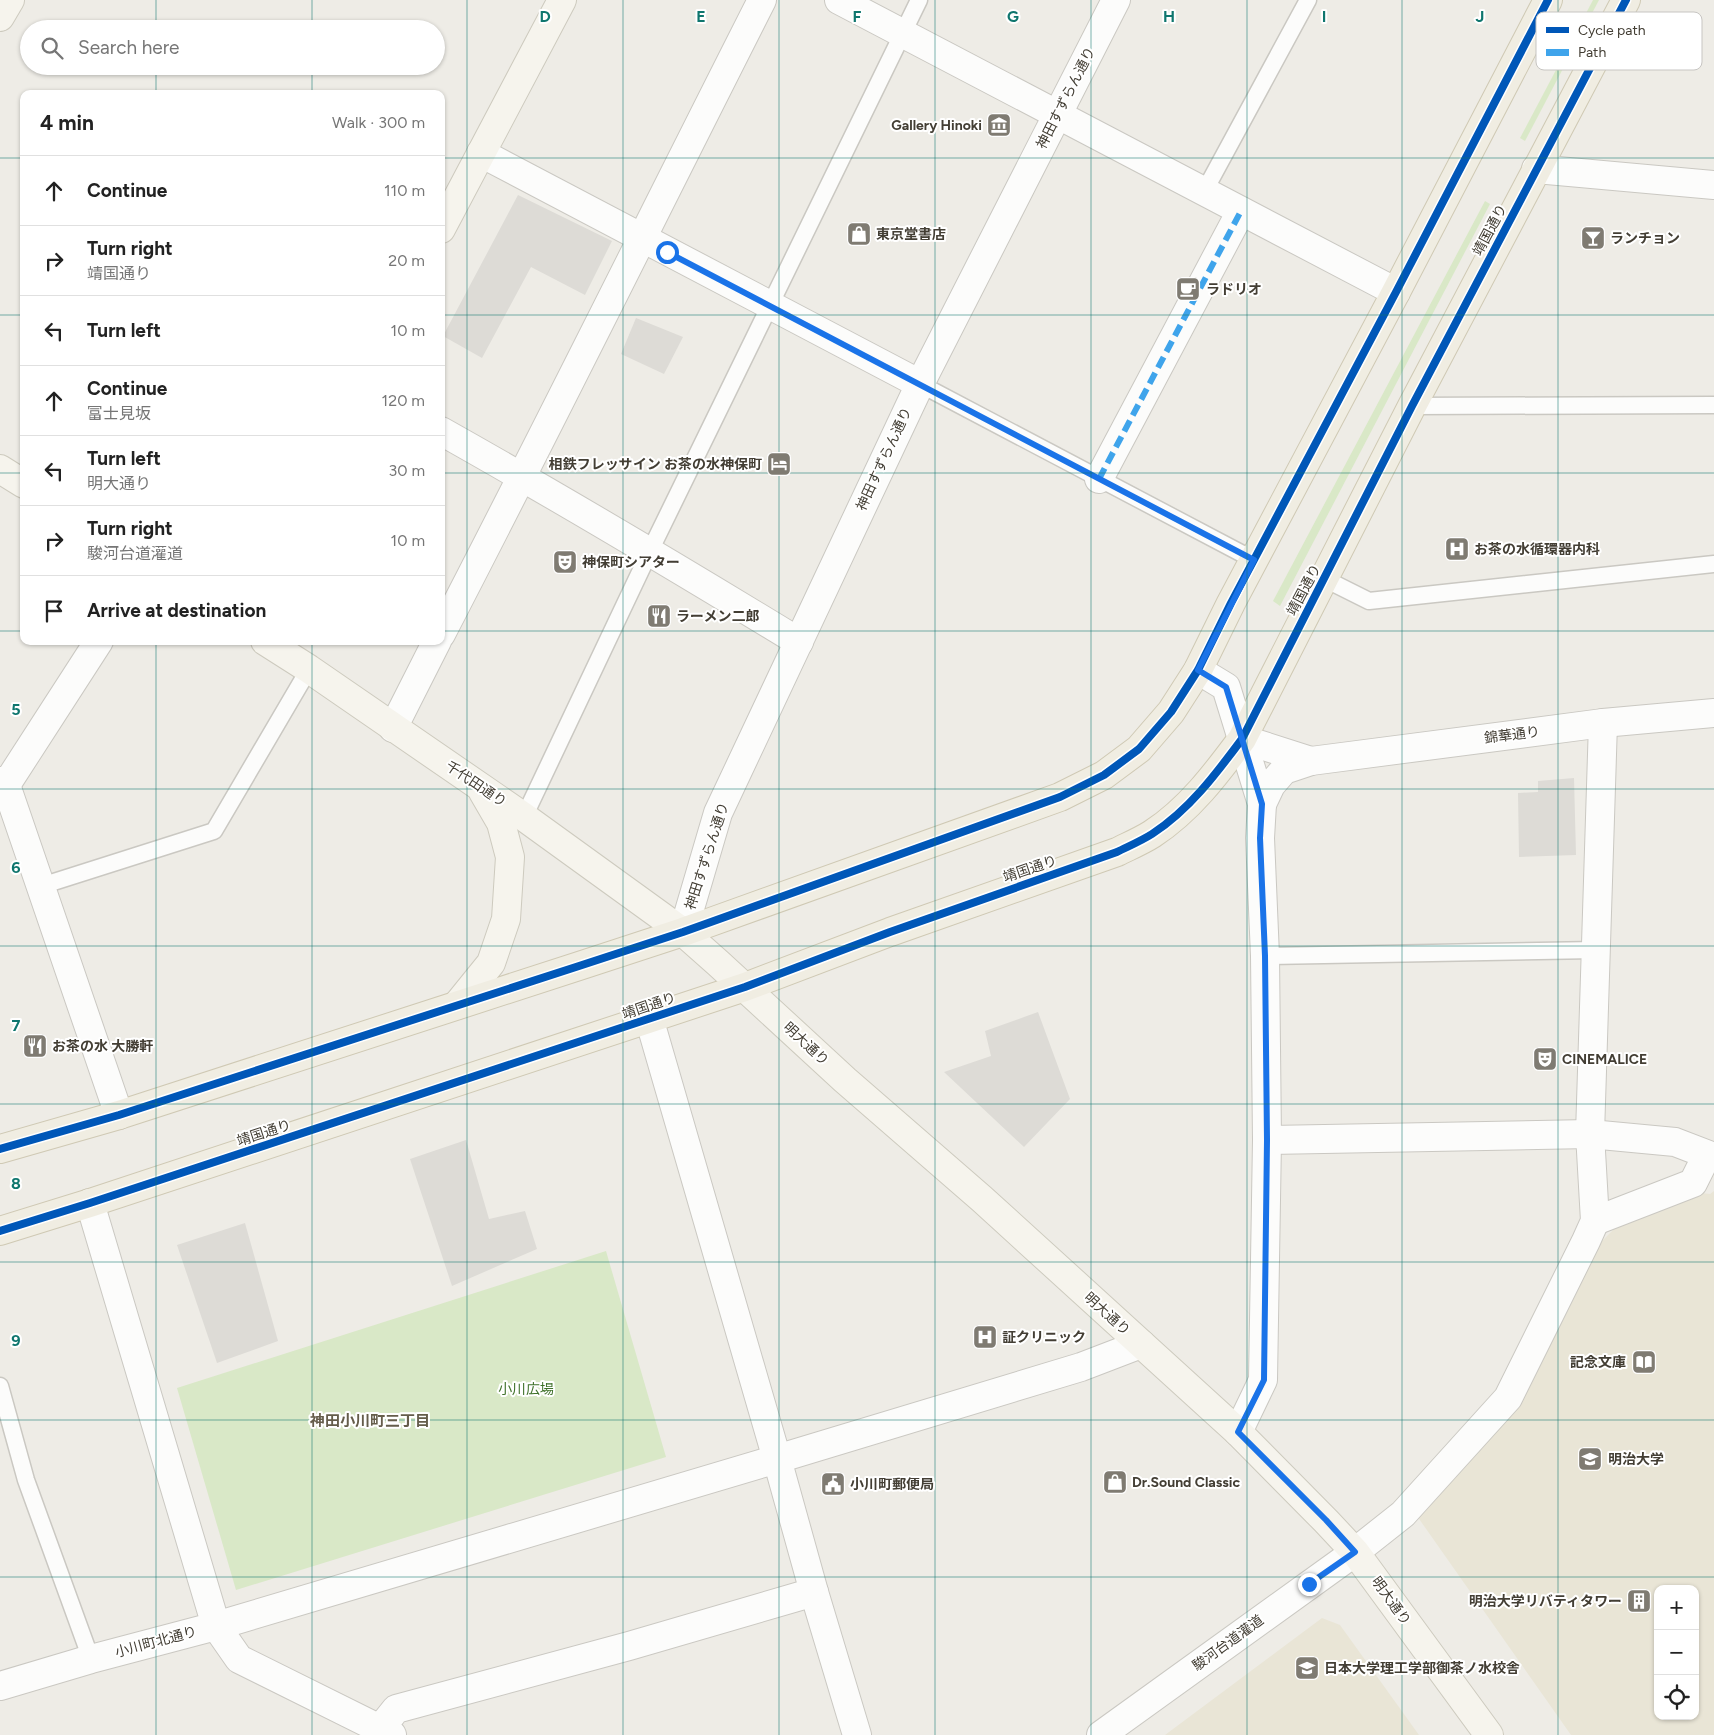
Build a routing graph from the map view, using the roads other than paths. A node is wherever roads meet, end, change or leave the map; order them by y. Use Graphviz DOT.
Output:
graph roads {
  1 [pos="10,0"];
  2 [pos="562,0"];
  3 [pos="762,0"];
  4 [pos="840,0"];
  5 [pos="919,0"];
  6 [pos="1116,0"];
  7 [pos="1308,0"];
  8 [pos="1548,0"];
  9 [pos="1626,0"];
  10 [pos="1542,12"];
  11 [pos="1620,12"];
  12 [pos="0,17"];
  13 [pos="1536,23"];
  14 [pos="903,33"];
  15 [pos="1589,70"];
  16 [pos="1058,114"];
  17 [pos="481,153"];
  18 [pos="1536,169"];
  19 [pos="1714,185"];
  20 [pos="1204,192"];
  21 [pos="1241,211"];
  22 [pos="445,221"];
  23 [pos="641,238"];
  24 [pos="1396,292"];
  25 [pos="769,304"];
  26 [pos="920,384"];
  27 [pos="1714,405"];
  28 [pos="1412,406"];
  29 [pos="445,433"];
  30 [pos="0,469"];
  31 [pos="523,477"];
  32 [pos="1099,479"];
  33 [pos="20,482"];
  34 [pos="650,551"];
  35 [pos="1254,560"];
  36 [pos="1714,564"];
  37 [pos="1325,579"];
  38 [pos="445,626"];
  39 [pos="798,642"];
  40 [pos="96,645"];
  41 [pos="271,645"];
  42 [pos="435,645"];
  43 [pos="309,669"];
  44 [pos="1198,670"];
  45 [pos="1714,713"];
  46 [pos="1603,723"];
  47 [pos="393,728"];
  48 [pos="1242,739"];
  49 [pos="1311,761"];
  50 [pos="2,785"];
  51 [pos="480,787"];
  52 [pos="1262,804"];
  53 [pos="524,817"];
  54 [pos="41,886"];
  55 [pos="683,932"];
  56 [pos="1596,950"];
  57 [pos="1265,956"];
  58 [pos="745,987"];
  59 [pos="457,1005"];
  60 [pos="649,1018"];
  61 [pos="119,1115"];
  62 [pos="1590,1134"];
  63 [pos="1267,1140"];
  64 [pos="0,1149"];
  65 [pos="1710,1156"];
  66 [pos="90,1204"];
  67 [pos="1596,1221"];
  68 [pos="0,1231"];
  69 [pos="1141,1344"];
  70 [pos="0,1386"];
  71 [pos="1238,1432"];
  72 [pos="777,1459"];
  73 [pos="1355,1552"];
  74 [pos="814,1592"];
  75 [pos="216,1626"];
  76 [pos="91,1659"];
  77 [pos="0,1686"];
  78 [pos="386,1732"];
  79 [pos="857,1735"];
  80 [pos="1101,1735"];
  81 [pos="1489,1735"];
  1 -- 12 [label="street"];
  2 -- 17 [label="street"];
  3 -- 23 [label="street"];
  4 -- 14 [label="street"];
  5 -- 14 [label="lane"];
  6 -- 16 [label="street, 神田すずらん通り"];
  7 -- 20 [label="lane"];
  8 -- 10 [label="main road"];
  9 -- 11 [label="main road, 靖国通り"];
  13 -- 24 [label="main road"];
  14 -- 16 [label="street"];
  14 -- 25 [label="lane"];
  15 -- 18 [label="main road, 靖国通り"];
  16 -- 20 [label="street"];
  16 -- 26 [label="street, 神田すずらん通り"];
  17 -- 22 [label="street"];
  17 -- 23 [label="street"];
  18 -- 19 [label="street"];
  18 -- 28 [label="main road, 靖国通り"];
  20 -- 21 [label="street"];
  21 -- 24 [label="street"];
  21 -- 32 [label="street"];
  23 -- 25 [label="street"];
  23 -- 31 [label="street"];
  24 -- 35 [label="main road"];
  25 -- 26 [label="street"];
  25 -- 34 [label="lane"];
  26 -- 32 [label="lane"];
  26 -- 39 [label="street, 神田すずらん通り"];
  27 -- 28 [label="lane"];
  28 -- 37 [label="main road, 靖国通り"];
  29 -- 31 [label="street"];
  30 -- 33 [label="street"];
  31 -- 34 [label="street"];
  31 -- 38 [label="street"];
  32 -- 35 [label="lane"];
  34 -- 39 [label="street"];
  34 -- 53 [label="lane"];
  35 -- 44 [label="main road"];
  36 -- 37 [label="lane"];
  37 -- 48 [label="main road, 靖国通り"];
  39 -- 55 [label="street, 神田すずらん通り"];
  40 -- 50 [label="street"];
  41 -- 43 [label="street, 千代田通り"];
  42 -- 47 [label="street"];
  43 -- 47 [label="street, 千代田通り"];
  43 -- 54 [label="lane"];
  44 -- 48 [label="street"];
  44 -- 55 [label="main road"];
  45 -- 46 [label="street, 錦華通り"];
  46 -- 49 [label="street, 錦華通り"];
  46 -- 56 [label="street"];
  47 -- 51 [label="street, 千代田通り"];
  48 -- 49 [label="street, 錦華通り"];
  48 -- 52 [label="street"];
  48 -- 58 [label="main road, 靖国通り"];
  49 -- 52 [label="street, 錦華通り"];
  50 -- 54 [label="street"];
  51 -- 53 [label="street, 千代田通り"];
  51 -- 59 [label="street"];
  52 -- 57 [label="street"];
  53 -- 55 [label="street, 千代田通り"];
  54 -- 61 [label="street"];
  55 -- 58 [label="street, 明大通り"];
  55 -- 59 [label="main road"];
  56 -- 57 [label="lane"];
  56 -- 62 [label="street"];
  57 -- 63 [label="street"];
  58 -- 60 [label="main road, 靖国通り"];
  58 -- 69 [label="street, 明大通り"];
  59 -- 61 [label="main road"];
  60 -- 66 [label="main road, 靖国通り"];
  60 -- 72 [label="street"];
  61 -- 64 [label="main road"];
  62 -- 63 [label="street"];
  62 -- 65 [label="street"];
  62 -- 67 [label="street"];
  63 -- 71 [label="street"];
  65 -- 67 [label="street"];
  66 -- 68 [label="main road, 靖国通り"];
  66 -- 75 [label="street"];
  67 -- 73 [label="street, 駿河台道灌道"];
  69 -- 71 [label="street, 明大通り"];
  69 -- 72 [label="street, 小川町北通り"];
  70 -- 76 [label="lane"];
  71 -- 73 [label="street, 明大通り"];
  72 -- 74 [label="street"];
  72 -- 75 [label="street, 小川町北通り"];
  73 -- 80 [label="street, 駿河台道灌道"];
  73 -- 81 [label="street, 明大通り"];
  74 -- 78 [label="street"];
  74 -- 79 [label="street"];
  75 -- 76 [label="street, 小川町北通り"];
  75 -- 78 [label="street"];
  76 -- 77 [label="street, 小川町北通り"];
}
